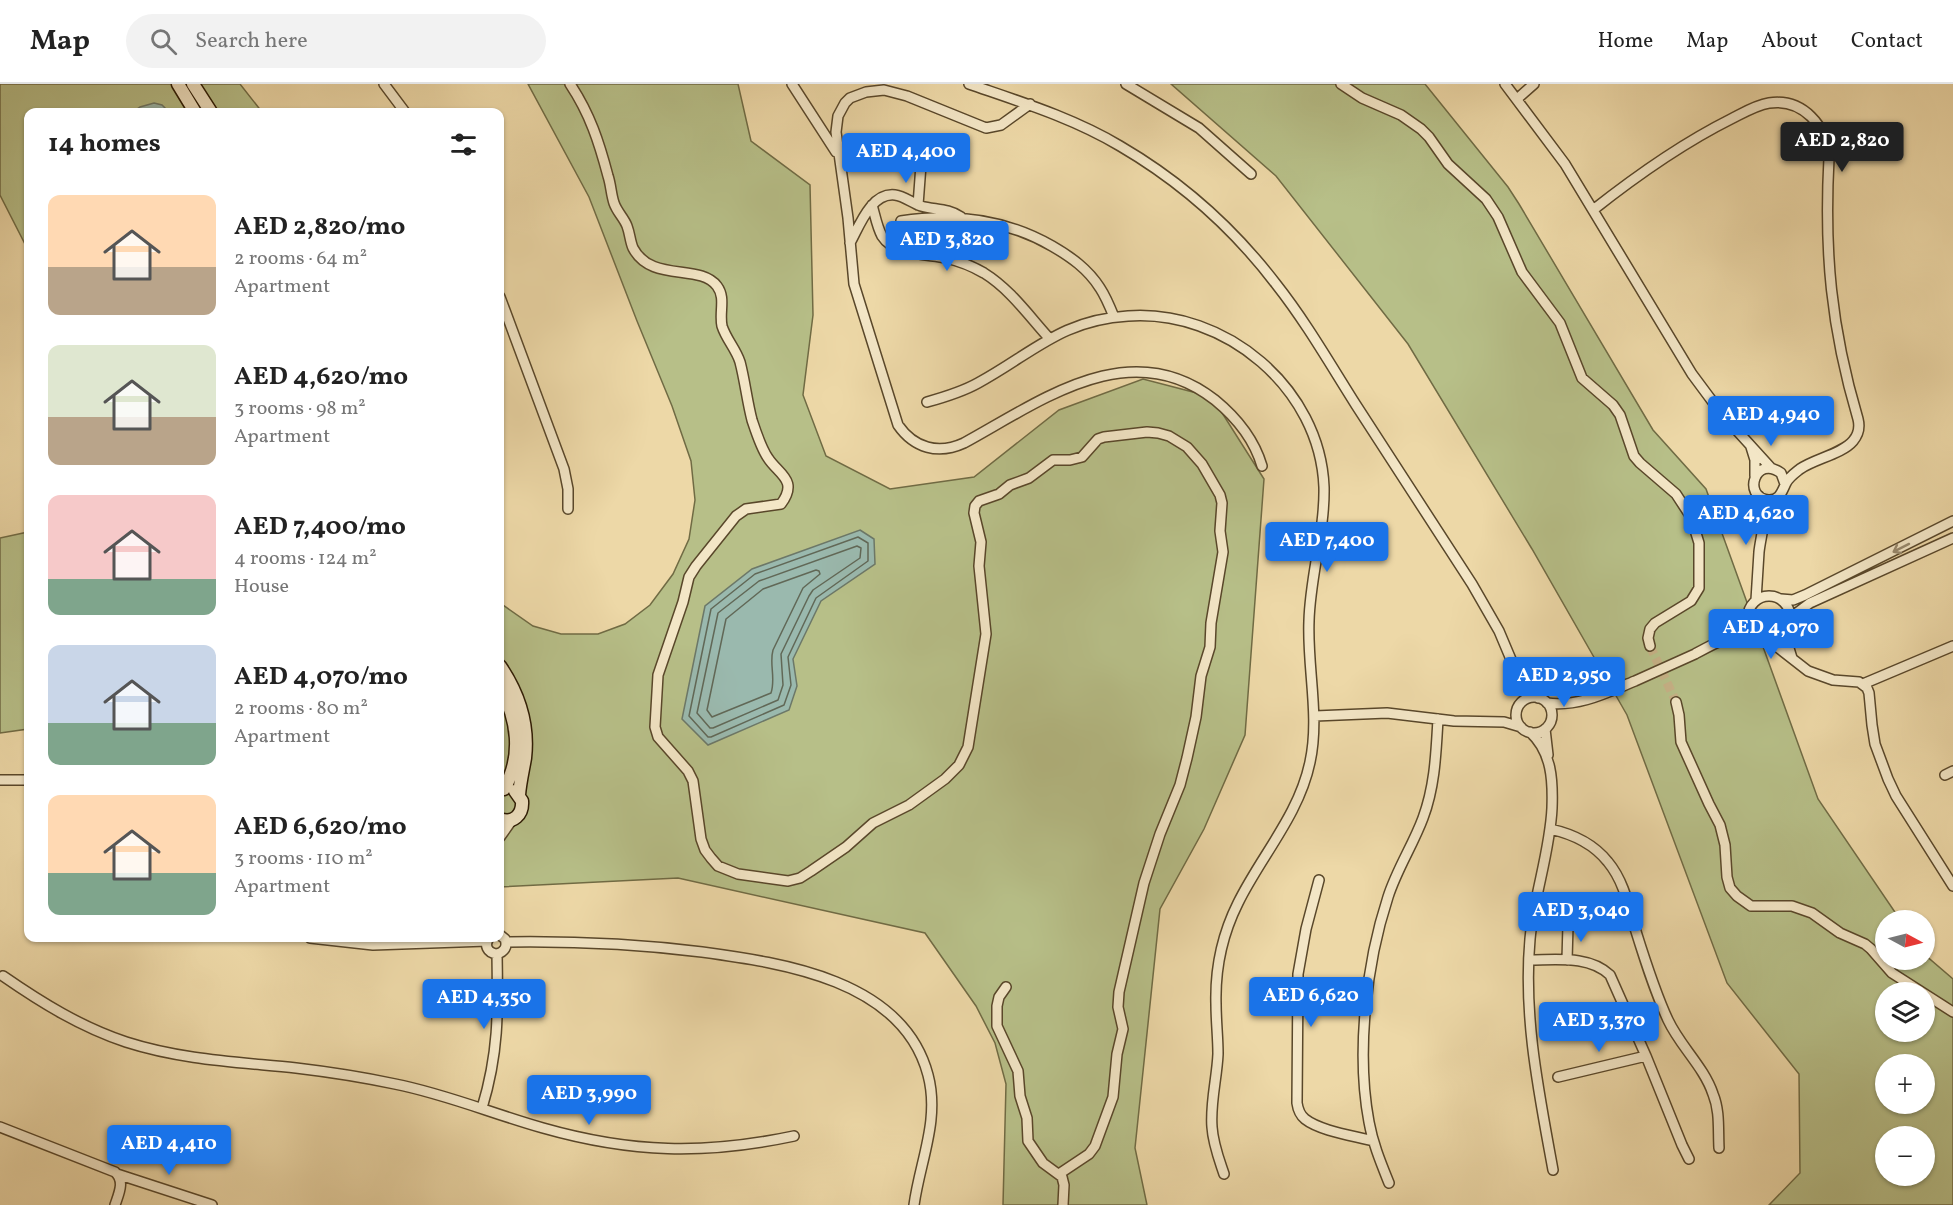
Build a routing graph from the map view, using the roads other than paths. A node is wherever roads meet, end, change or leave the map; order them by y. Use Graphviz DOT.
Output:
graph roads {
  1 [pos="178,84"];
  2 [pos="193,84"];
  3 [pos="384,84"];
  4 [pos="570,84"];
  5 [pos="792,84"];
  6 [pos="969,84"];
  7 [pos="1126,84"];
  8 [pos="1341,84"];
  9 [pos="1505,84"];
  10 [pos="1534,84"];
  11 [pos="1516,99"];
  12 [pos="1030,104"];
  13 [pos="193,108"];
  14 [pos="208,108"];
  15 [pos="402,108"];
  16 [pos="839,156"];
  17 [pos="921,165"];
  18 [pos="1251,174"];
  19 [pos="872,205"];
  20 [pos="918,205"];
  21 [pos="1593,210"];
  22 [pos="963,218"];
  23 [pos="901,221"];
  24 [pos="850,243"];
  25 [pos="504,307"];
  26 [pos="1114,317"];
  27 [pos="1049,338"];
  28 [pos="927,402"];
  29 [pos="1750,445"];
  30 [pos="1262,466"];
  31 [pos="1802,467"];
  32 [pos="1771,468"];
  33 [pos="1781,472"];
  34 [pos="1755,476"];
  35 [pos="1785,484"];
  36 [pos="1759,496"];
  37 [pos="1778,497"];
  38 [pos="568,509"];
  39 [pos="1953,521"];
  40 [pos="1764,522"];
  41 [pos="1953,538"];
  42 [pos="1758,573"];
  43 [pos="1777,598"];
  44 [pos="1756,600"];
  45 [pos="1747,616"];
  46 [pos="1790,618"];
  47 [pos="1784,632"];
  48 [pos="1755,634"];
  49 [pos="1724,638"];
  50 [pos="1767,639"];
  51 [pos="1650,646"];
  52 [pos="1953,646"];
  53 [pos="1793,660"];
  54 [pos="504,673"];
  55 [pos="1518,676"];
  56 [pos="1863,684"];
  57 [pos="504,696"];
  58 [pos="1538,698"];
  59 [pos="1676,702"];
  60 [pos="1547,703"];
  61 [pos="1575,703"];
  62 [pos="1518,707"];
  63 [pos="1315,716"];
  64 [pos="1551,718"];
  65 [pos="1438,719"];
  66 [pos="1499,722"];
  67 [pos="1545,729"];
  68 [pos="1525,730"];
  69 [pos="1547,758"];
  70 [pos="0,780"];
  71 [pos="24,780"];
  72 [pos="504,786"];
  73 [pos="504,790"];
  74 [pos="519,795"];
  75 [pos="506,820"];
  76 [pos="1550,829"];
  77 [pos="1319,880"];
  78 [pos="1953,886"];
  79 [pos="1568,925"];
  80 [pos="504,939"];
  81 [pos="346,942"];
  82 [pos="430,942"];
  83 [pos="488,942"];
  84 [pos="503,942"];
  85 [pos="497,954"];
  86 [pos="1529,960"];
  87 [pos="1567,960"];
  88 [pos="3,976"];
  89 [pos="1006,987"];
  90 [pos="1953,1012"];
  91 [pos="1646,1056"];
  92 [pos="1557,1077"];
  93 [pos="482,1108"];
  94 [pos="0,1127"];
  95 [pos="794,1136"];
  96 [pos="1373,1141"];
  97 [pos="1719,1148"];
  98 [pos="1689,1159"];
  99 [pos="1553,1170"];
  100 [pos="117,1174"];
  101 [pos="1059,1174"];
  102 [pos="1224,1174"];
  103 [pos="1389,1183"];
  104 [pos="115,1205"];
  105 [pos="212,1205"];
  106 [pos="914,1205"];
  107 [pos="1063,1205"];
  1 -- 13 [label="street"];
  2 -- 14 [label="street"];
  3 -- 15 [label="street"];
  4 -- 101 [label="street"];
  5 -- 16 [label="street"];
  6 -- 12 [label="street"];
  7 -- 18 [label="street"];
  8 -- 51 [label="street"];
  9 -- 11 [label="street"];
  10 -- 11 [label="street"];
  11 -- 21 [label="street"];
  12 -- 16 [label="street"];
  12 -- 55 [label="street"];
  16 -- 24 [label="street"];
  17 -- 20 [label="street"];
  19 -- 20 [label="street"];
  19 -- 24 [label="street"];
  19 -- 27 [label="street"];
  20 -- 22 [label="street"];
  21 -- 29 [label="street"];
  21 -- 31 [label="street"];
  22 -- 23 [label="street"];
  22 -- 26 [label="street"];
  24 -- 30 [label="street"];
  25 -- 38 [label="street"];
  26 -- 27 [label="street"];
  26 -- 63 [label="street"];
  27 -- 28 [label="street"];
  29 -- 32 [label="street"];
  29 -- 34 [label="street"];
  31 -- 33 [label="street"];
  31 -- 35 [label="street"];
  32 -- 33 [label="street"];
  32 -- 34 [label="street"];
  33 -- 35 [label="street"];
  34 -- 36 [label="street"];
  35 -- 37 [label="street"];
  36 -- 37 [label="street"];
  36 -- 40 [label="street"];
  37 -- 40 [label="street"];
  39 -- 43 [label="street, one-way"];
  40 -- 42 [label="street"];
  41 -- 46 [label="street"];
  42 -- 43 [label="street"];
  42 -- 44 [label="street"];
  43 -- 44 [label="street"];
  43 -- 46 [label="street"];
  44 -- 45 [label="street"];
  45 -- 48 [label="street"];
  45 -- 49 [label="street"];
  46 -- 47 [label="street"];
  47 -- 50 [label="street"];
  47 -- 53 [label="street"];
  48 -- 49 [label="street"];
  48 -- 50 [label="street"];
  49 -- 61 [label="street"];
  50 -- 53 [label="street"];
  52 -- 56 [label="street"];
  53 -- 56 [label="street"];
  54 -- 74 [label="street"];
  55 -- 58 [label="street"];
  55 -- 62 [label="street"];
  56 -- 78 [label="street"];
  57 -- 72 [label="street"];
  58 -- 60 [label="street"];
  58 -- 62 [label="street"];
  59 -- 90 [label="street"];
  60 -- 61 [label="street"];
  60 -- 64 [label="street"];
  61 -- 64 [label="street"];
  62 -- 66 [label="street"];
  62 -- 68 [label="street"];
  63 -- 65 [label="street"];
  63 -- 102 [label="street"];
  64 -- 67 [label="street"];
  65 -- 66 [label="street"];
  65 -- 96 [label="street"];
  66 -- 68 [label="street"];
  67 -- 68 [label="street"];
  67 -- 69 [label="street"];
  68 -- 69 [label="street"];
  69 -- 76 [label="street"];
  70 -- 71 [label="street"];
  73 -- 74 [label="street"];
  74 -- 75 [label="street"];
  76 -- 86 [label="street"];
  76 -- 97 [label="street"];
  77 -- 96 [label="street"];
  79 -- 87 [label="street"];
  80 -- 106 [label="street"];
  81 -- 82 [label="street"];
  83 -- 85 [label="street"];
  84 -- 85 [label="street"];
  85 -- 93 [label="street"];
  86 -- 87 [label="street"];
  86 -- 99 [label="street"];
  87 -- 91 [label="street"];
  88 -- 93 [label="street"];
  89 -- 101 [label="street"];
  91 -- 92 [label="street"];
  91 -- 98 [label="street"];
  93 -- 95 [label="street"];
  94 -- 100 [label="street"];
  96 -- 103 [label="street"];
  100 -- 104 [label="street"];
  100 -- 105 [label="street"];
  101 -- 107 [label="street"];
}
